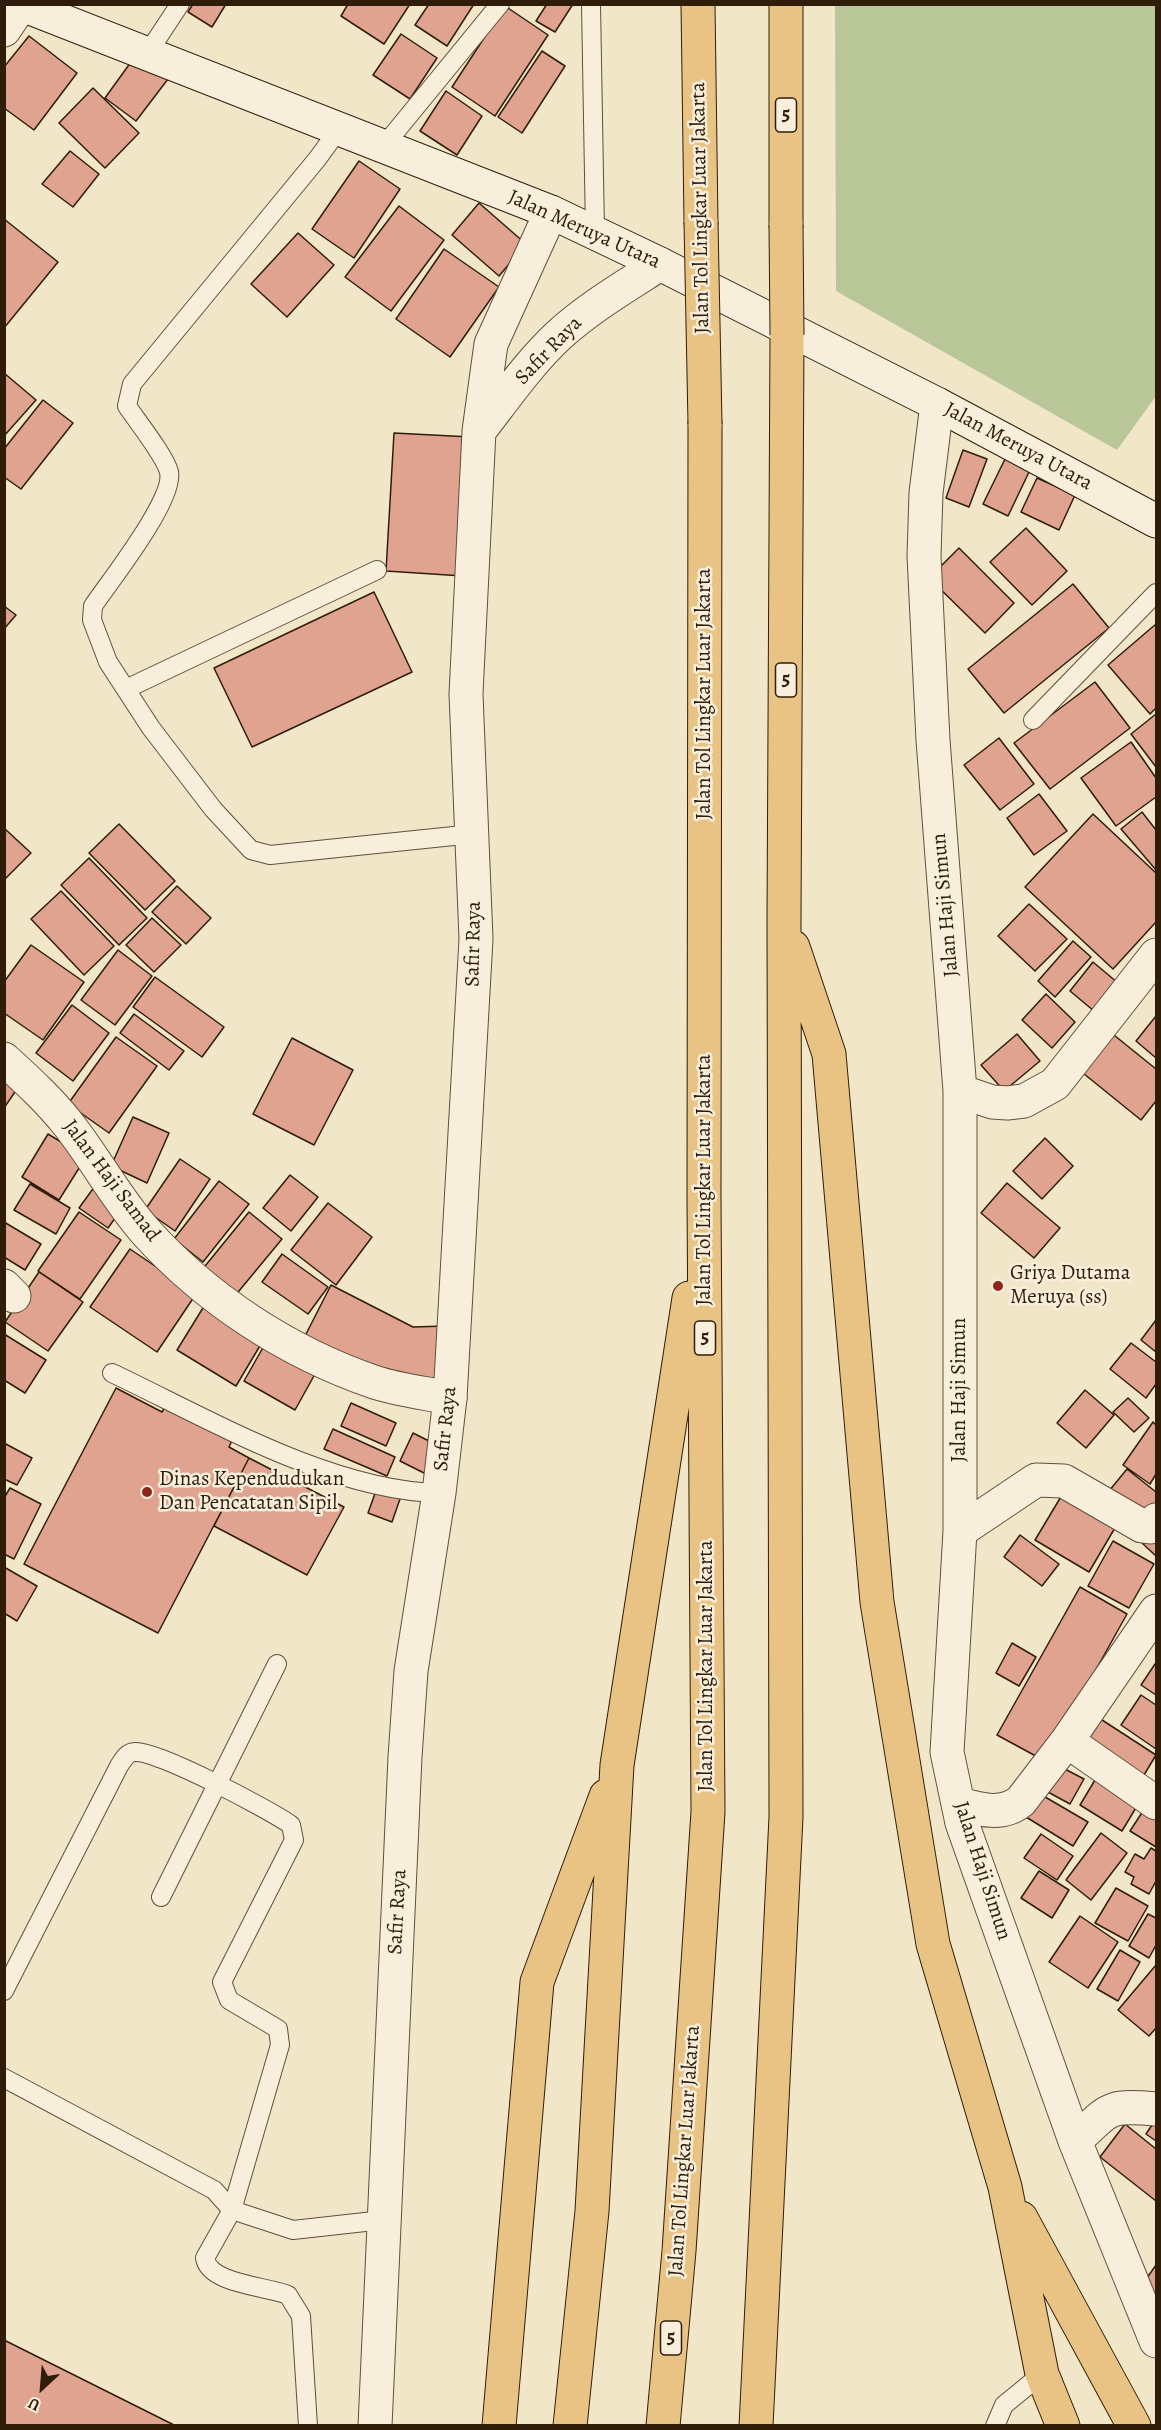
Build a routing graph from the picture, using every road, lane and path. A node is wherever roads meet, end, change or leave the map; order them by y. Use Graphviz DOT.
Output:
graph roads {
  1 [pos="180,4"];
  2 [pos="500,4"];
  3 [pos="591,4"];
  4 [pos="698,4"];
  5 [pos="786,4"];
  6 [pos="21,5"];
  7 [pos="4,30"];
  8 [pos="147,54"];
  9 [pos="339,129"];
  10 [pos="382,147"];
  11 [pos="551,212"];
  12 [pos="595,232"];
  13 [pos="660,264"];
  14 [pos="937,404"];
  15 [pos="479,431"];
  16 [pos="1156,519"];
  17 [pos="377,570"];
  18 [pos="1156,593"];
  19 [pos="126,689"];
  20 [pos="1033,720"];
  21 [pos="473,834"];
  22 [pos="784,920"];
  23 [pos="1156,956"];
  24 [pos="4,1059"];
  25 [pos="960,1091"];
  26 [pos="704,1197"];
  27 [pos="112,1373"];
  28 [pos="450,1398"];
  29 [pos="439,1493"];
  30 [pos="1156,1520"];
  31 [pos="960,1531"];
  32 [pos="1156,1611"];
  33 [pos="277,1664"];
  34 [pos="1067,1741"];
  35 [pos="617,1765"];
  36 [pos="218,1785"];
  37 [pos="1156,1803"];
  38 [pos="959,1804"];
  39 [pos="161,1897"];
  40 [pos="4,1991"];
  41 [pos="4,2078"];
  42 [pos="1156,2109"];
  43 [pos="1075,2141"];
  44 [pos="1005,2187"];
  45 [pos="232,2210"];
  46 [pos="383,2220"];
  47 [pos="1156,2341"];
  48 [pos="1042,2374"];
  49 [pos="308,2426"];
  50 [pos="375,2426"];
  51 [pos="499,2426"];
  52 [pos="570,2426"];
  53 [pos="663,2426"];
  54 [pos="756,2426"];
  55 [pos="995,2426"];
  56 [pos="1063,2426"];
  57 [pos="1134,2426"];
  1 -- 8 [label="lane"];
  2 -- 10 [label="lane"];
  3 -- 12 [label="lane"];
  4 -- 26 [label="highway, Jalan Tol Lingkar Luar Jakarta / 5, bridge"];
  5 -- 22 [label="highway, 5, bridge"];
  6 -- 7 [label="street"];
  6 -- 8 [label="street, Jalan Meruya Utara"];
  8 -- 9 [label="street, Jalan Meruya Utara"];
  9 -- 10 [label="street, Jalan Meruya Utara"];
  9 -- 19 [label="lane"];
  10 -- 11 [label="street, Jalan Meruya Utara"];
  11 -- 12 [label="street, Jalan Meruya Utara"];
  11 -- 15 [label="street, Safir Raya"];
  12 -- 13 [label="street, Jalan Meruya Utara"];
  13 -- 14 [label="street, Jalan Meruya Utara"];
  13 -- 15 [label="street, Safir Raya"];
  14 -- 16 [label="street, Jalan Meruya Utara"];
  14 -- 25 [label="street, Jalan Haji Simun"];
  15 -- 21 [label="street, Safir Raya"];
  17 -- 19 [label="lane"];
  18 -- 20 [label="lane"];
  19 -- 21 [label="lane"];
  21 -- 28 [label="street, Safir Raya"];
  22 -- 44 [label="highway"];
  22 -- 54 [label="highway, 5"];
  23 -- 25 [label="street"];
  24 -- 28 [label="street, Jalan Haji Samad"];
  25 -- 31 [label="street, Jalan Haji Simun"];
  26 -- 35 [label="highway"];
  26 -- 53 [label="highway, Jalan Tol Lingkar Luar Jakarta / 5"];
  27 -- 29 [label="lane"];
  28 -- 29 [label="street, Safir Raya"];
  29 -- 46 [label="street, Safir Raya"];
  30 -- 31 [label="street"];
  31 -- 38 [label="street, Jalan Haji Simun"];
  32 -- 34 [label="street"];
  33 -- 36 [label="lane"];
  34 -- 37 [label="street"];
  34 -- 38 [label="street"];
  35 -- 51 [label="highway"];
  35 -- 52 [label="highway"];
  36 -- 39 [label="lane"];
  36 -- 40 [label="lane"];
  36 -- 45 [label="lane"];
  38 -- 43 [label="street, Jalan Haji Simun"];
  41 -- 45 [label="lane"];
  42 -- 43 [label="street"];
  43 -- 47 [label="street, Jalan Haji Simun"];
  44 -- 48 [label="highway"];
  44 -- 57 [label="highway"];
  45 -- 46 [label="lane"];
  45 -- 49 [label="lane"];
  46 -- 50 [label="street, Safir Raya"];
  48 -- 55 [label="lane"];
  48 -- 56 [label="highway"];
}
